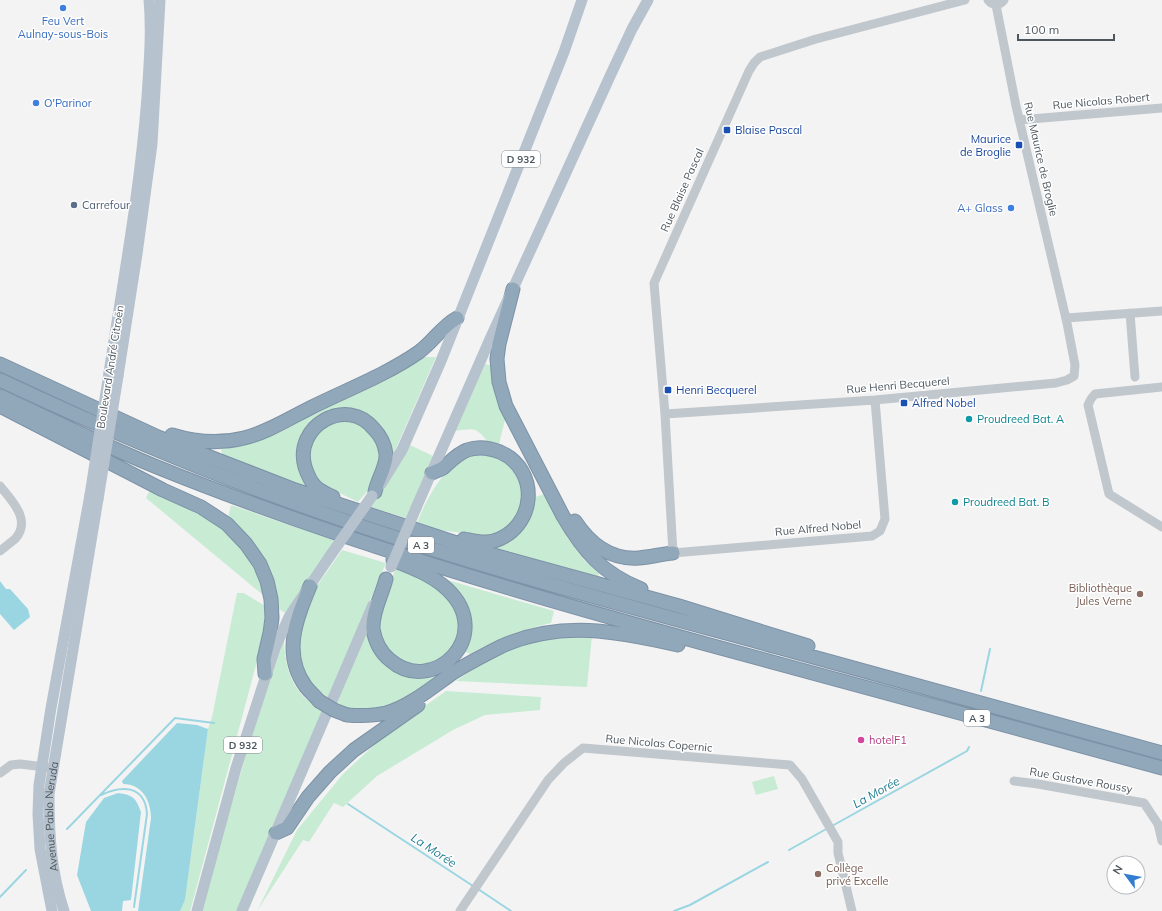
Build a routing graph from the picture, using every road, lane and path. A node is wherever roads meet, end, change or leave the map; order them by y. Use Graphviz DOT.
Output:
graph roads {
  1 [pos="143,0"];
  2 [pos="149,0"];
  3 [pos="160,0"];
  4 [pos="166,0"];
  5 [pos="582,0"];
  6 [pos="648,0"];
  7 [pos="965,0"];
  8 [pos="1004,0"];
  9 [pos="992,2"];
  10 [pos="154,18"];
  11 [pos="1162,108"];
  12 [pos="1019,120"];
  13 [pos="513,289"];
  14 [pos="1162,311"];
  15 [pos="1130,314"];
  16 [pos="457,318"];
  17 [pos="1066,318"];
  18 [pos="0,364"];
  19 [pos="1135,378"];
  20 [pos="0,380"];
  21 [pos="1162,387"];
  22 [pos="0,396"];
  23 [pos="875,400"];
  24 [pos="0,406"];
  25 [pos="665,414"];
  26 [pos="158,437"];
  27 [pos="432,473"];
  28 [pos="0,486"];
  29 [pos="374,494"];
  30 [pos="94,497"];
  31 [pos="345,507"];
  32 [pos="563,516"];
  33 [pos="1162,527"];
  34 [pos="449,541"];
  35 [pos="385,549"];
  36 [pos="0,551"];
  37 [pos="673,553"];
  38 [pos="389,573"];
  39 [pos="310,586"];
  40 [pos="678,606"];
  41 [pos="792,668"];
  42 [pos="858,669"];
  43 [pos="454,672"];
  44 [pos="266,674"];
  45 [pos="60,721"];
  46 [pos="48,732"];
  47 [pos="1162,753"];
  48 [pos="47,768"];
  49 [pos="1162,768"];
  50 [pos="0,773"];
  51 [pos="1014,781"];
  52 [pos="276,833"];
  53 [pos="1162,841"];
  54 [pos="52,911"];
  55 [pos="64,911"];
  56 [pos="197,911"];
  57 [pos="242,911"];
  58 [pos="460,911"];
  59 [pos="852,911"];
  1 -- 10 [label="main road"];
  2 -- 10 [label="main road, Boulevard André Citroën"];
  3 -- 10 [label="main road, Boulevard André Citroën"];
  4 -- 10 [label="main road"];
  5 -- 16 [label="main road, D 932"];
  6 -- 13 [label="main road"];
  7 -- 25 [label="street, Rue Blaise Pascal"];
  8 -- 9 [label="street"];
  9 -- 12 [label="street, Rue Maurice de Broglie"];
  10 -- 30 [label="main road, Boulevard André Citroën, bridge"];
  11 -- 12 [label="street, Rue Nicolas Robert"];
  12 -- 17 [label="street, Rue Maurice de Broglie"];
  13 -- 27 [label="main road"];
  13 -- 32 [label="highway"];
  14 -- 15 [label="street"];
  15 -- 17 [label="street"];
  15 -- 19 [label="street"];
  16 -- 26 [label="highway"];
  16 -- 29 [label="main road, D 932"];
  17 -- 23 [label="street, Rue Henri Becquerel"];
  18 -- 26 [label="highway"];
  20 -- 42 [label="highway, A 3"];
  21 -- 33 [label="street"];
  22 -- 35 [label="highway, A 3"];
  23 -- 25 [label="street, Rue Henri Becquerel"];
  23 -- 37 [label="street, Rue Alfred Nobel"];
  24 -- 44 [label="highway"];
  25 -- 37 [label="street, Rue Blaise Pascal"];
  26 -- 31 [label="highway"];
  27 -- 34 [label="highway"];
  27 -- 38 [label="main road, bridge"];
  28 -- 36 [label="street"];
  29 -- 31 [label="highway"];
  29 -- 39 [label="main road, D 932, bridge"];
  30 -- 45 [label="main road, Boulevard André Citroën"];
  30 -- 46 [label="main road, Boulevard André Citroën"];
  31 -- 34 [label="highway"];
  32 -- 37 [label="highway"];
  32 -- 40 [label="highway"];
  34 -- 40 [label="highway"];
  35 -- 38 [label="highway"];
  35 -- 41 [label="highway, A 3"];
  38 -- 52 [label="main road"];
  39 -- 43 [label="highway, bridge"];
  39 -- 44 [label="main road, D 932"];
  40 -- 42 [label="highway"];
  41 -- 43 [label="highway"];
  41 -- 49 [label="highway, A 3"];
  42 -- 47 [label="highway, A 3"];
  43 -- 52 [label="highway"];
  44 -- 56 [label="main road, D 932"];
  45 -- 48 [label="main road, Avenue Pablo Neruda"];
  46 -- 48 [label="main road, Avenue Pablo Neruda"];
  48 -- 50 [label="street"];
  48 -- 54 [label="main road, Avenue Pablo Neruda"];
  48 -- 55 [label="main road, Avenue Pablo Neruda"];
  51 -- 53 [label="street, Rue Gustave Roussy"];
  52 -- 57 [label="main road"];
  58 -- 59 [label="street, Rue Nicolas Copernic"];
}
